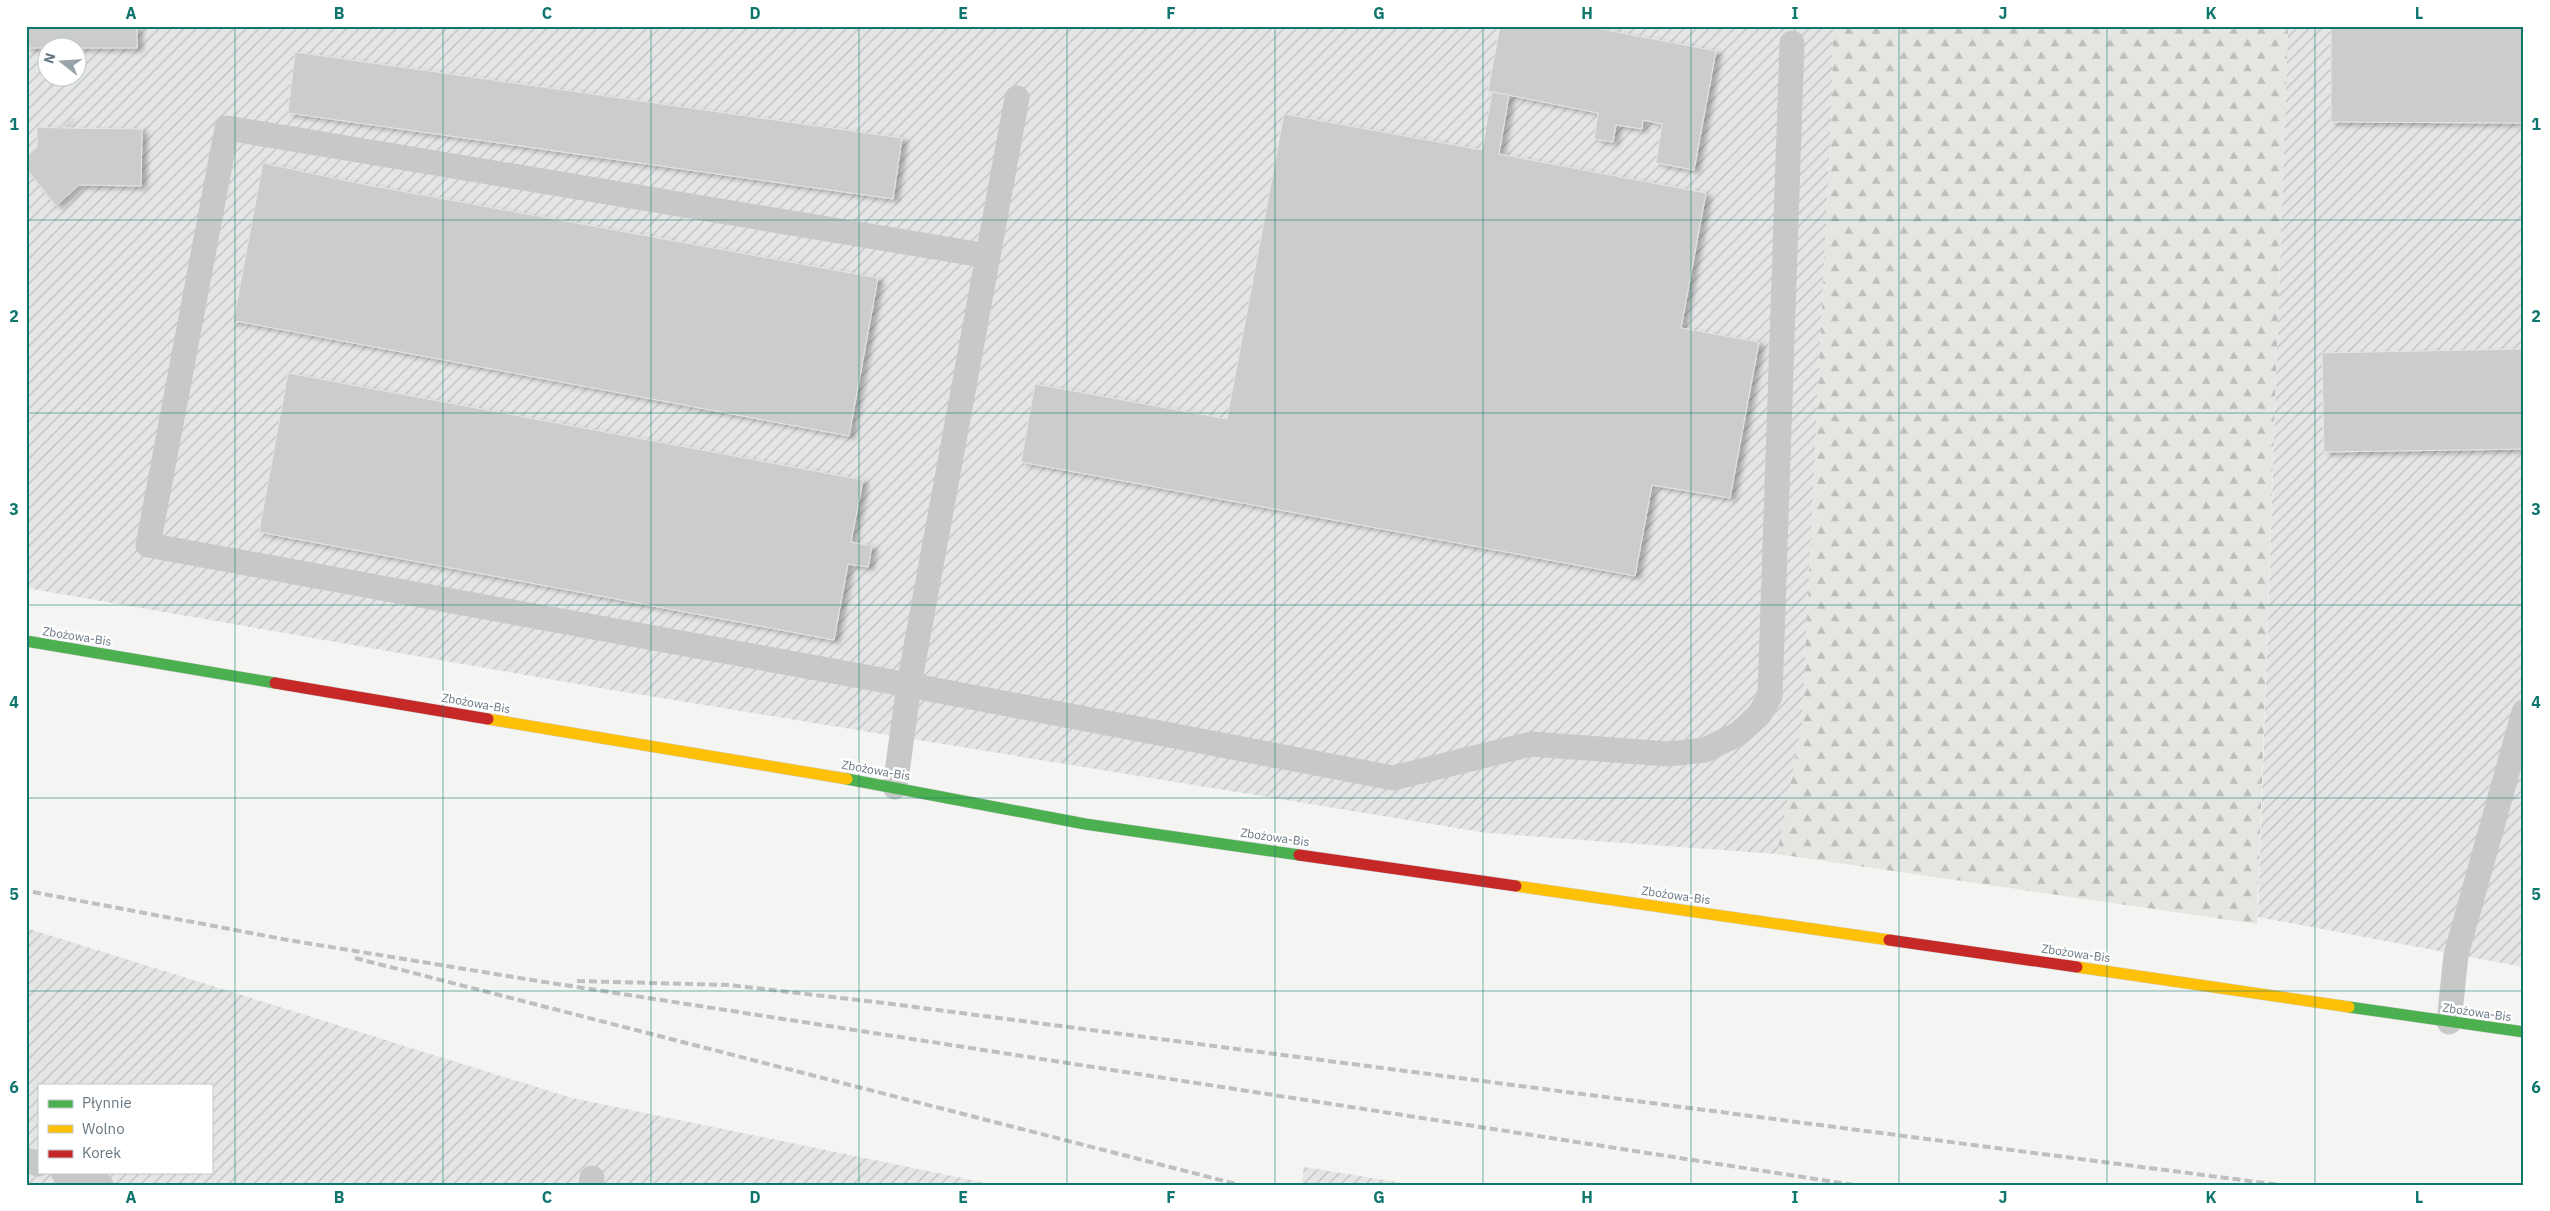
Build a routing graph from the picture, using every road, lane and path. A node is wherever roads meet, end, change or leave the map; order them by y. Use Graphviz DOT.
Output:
graph roads {
  1 [pos="1792,43"];
  2 [pos="1017,98"];
  3 [pos="988,256"];
  4 [pos="26,641"];
  5 [pos="909,685"];
  6 [pos="2524,712"];
  7 [pos="895,787"];
  8 [pos="2449,1022"];
  9 [pos="2524,1032"];
  10 [pos="26,1160"];
  11 [pos="38,1164"];
  12 [pos="69,1174"];
  13 [pos="101,1185"];
  1 -- 5 [label="lane"];
  2 -- 3 [label="lane"];
  3 -- 5 [label="lane"];
  3 -- 5 [label="lane"];
  4 -- 7 [label="street, Zbożowa-Bis"];
  5 -- 7 [label="lane"];
  6 -- 8 [label="lane"];
  7 -- 8 [label="street, Zbożowa-Bis"];
  8 -- 9 [label="street, Zbożowa-Bis"];
  10 -- 11 [label="lane"];
  12 -- 13 [label="lane"];
}
